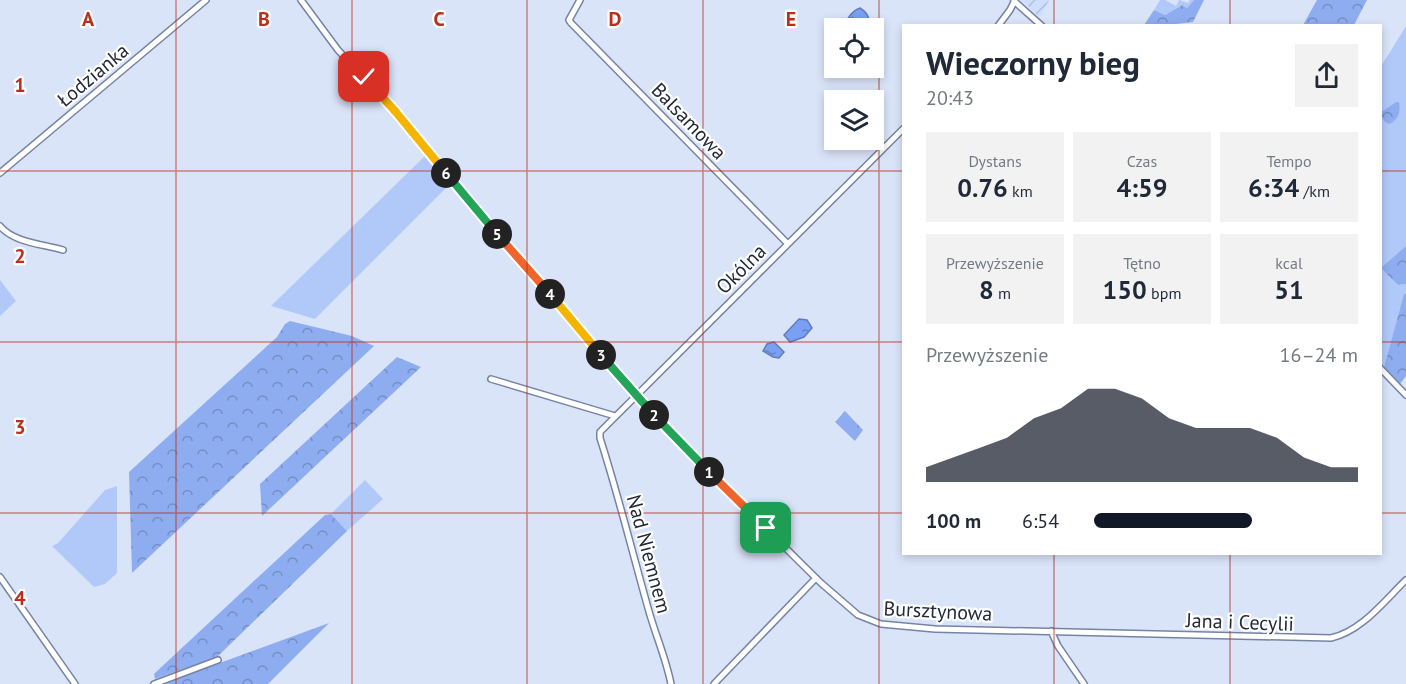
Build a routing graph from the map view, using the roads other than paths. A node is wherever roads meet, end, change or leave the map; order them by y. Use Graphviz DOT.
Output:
graph roads {
  1 [pos="206,0"];
  2 [pos="301,0"];
  3 [pos="579,0"];
  4 [pos="1014,1"];
  5 [pos="999,24"];
  6 [pos="1040,24"];
  7 [pos="902,130"];
  8 [pos="0,172"];
  9 [pos="0,226"];
  10 [pos="788,244"];
  11 [pos="63,250"];
  12 [pos="1382,370"];
  13 [pos="491,379"];
  14 [pos="1406,395"];
  15 [pos="636,396"];
  16 [pos="615,416"];
  17 [pos="600,432"];
  18 [pos="0,577"];
  19 [pos="816,578"];
  20 [pos="1406,580"];
  21 [pos="1051,631"];
  22 [pos="218,660"];
  23 [pos="75,684"];
  24 [pos="154,684"];
  25 [pos="671,684"];
  26 [pos="714,684"];
  27 [pos="1084,684"];
  1 -- 8 [label="street, Łodzianka"];
  2 -- 15 [label="street, Bursztynowa"];
  3 -- 10 [label="street, Balsamowa"];
  4 -- 5 [label="street"];
  4 -- 6 [label="street"];
  7 -- 10 [label="street, Okólna"];
  9 -- 11 [label="street"];
  10 -- 15 [label="street, Okólna"];
  12 -- 14 [label="street"];
  13 -- 16 [label="street"];
  15 -- 16 [label="street, Okólna"];
  15 -- 19 [label="street, Bursztynowa"];
  16 -- 17 [label="street, Okólna"];
  17 -- 25 [label="street, Nad Niemnem"];
  18 -- 23 [label="street"];
  19 -- 21 [label="street, Bursztynowa"];
  19 -- 26 [label="street"];
  20 -- 21 [label="street, Jana i Cecylii"];
  21 -- 27 [label="street"];
  22 -- 24 [label="street"];
}
